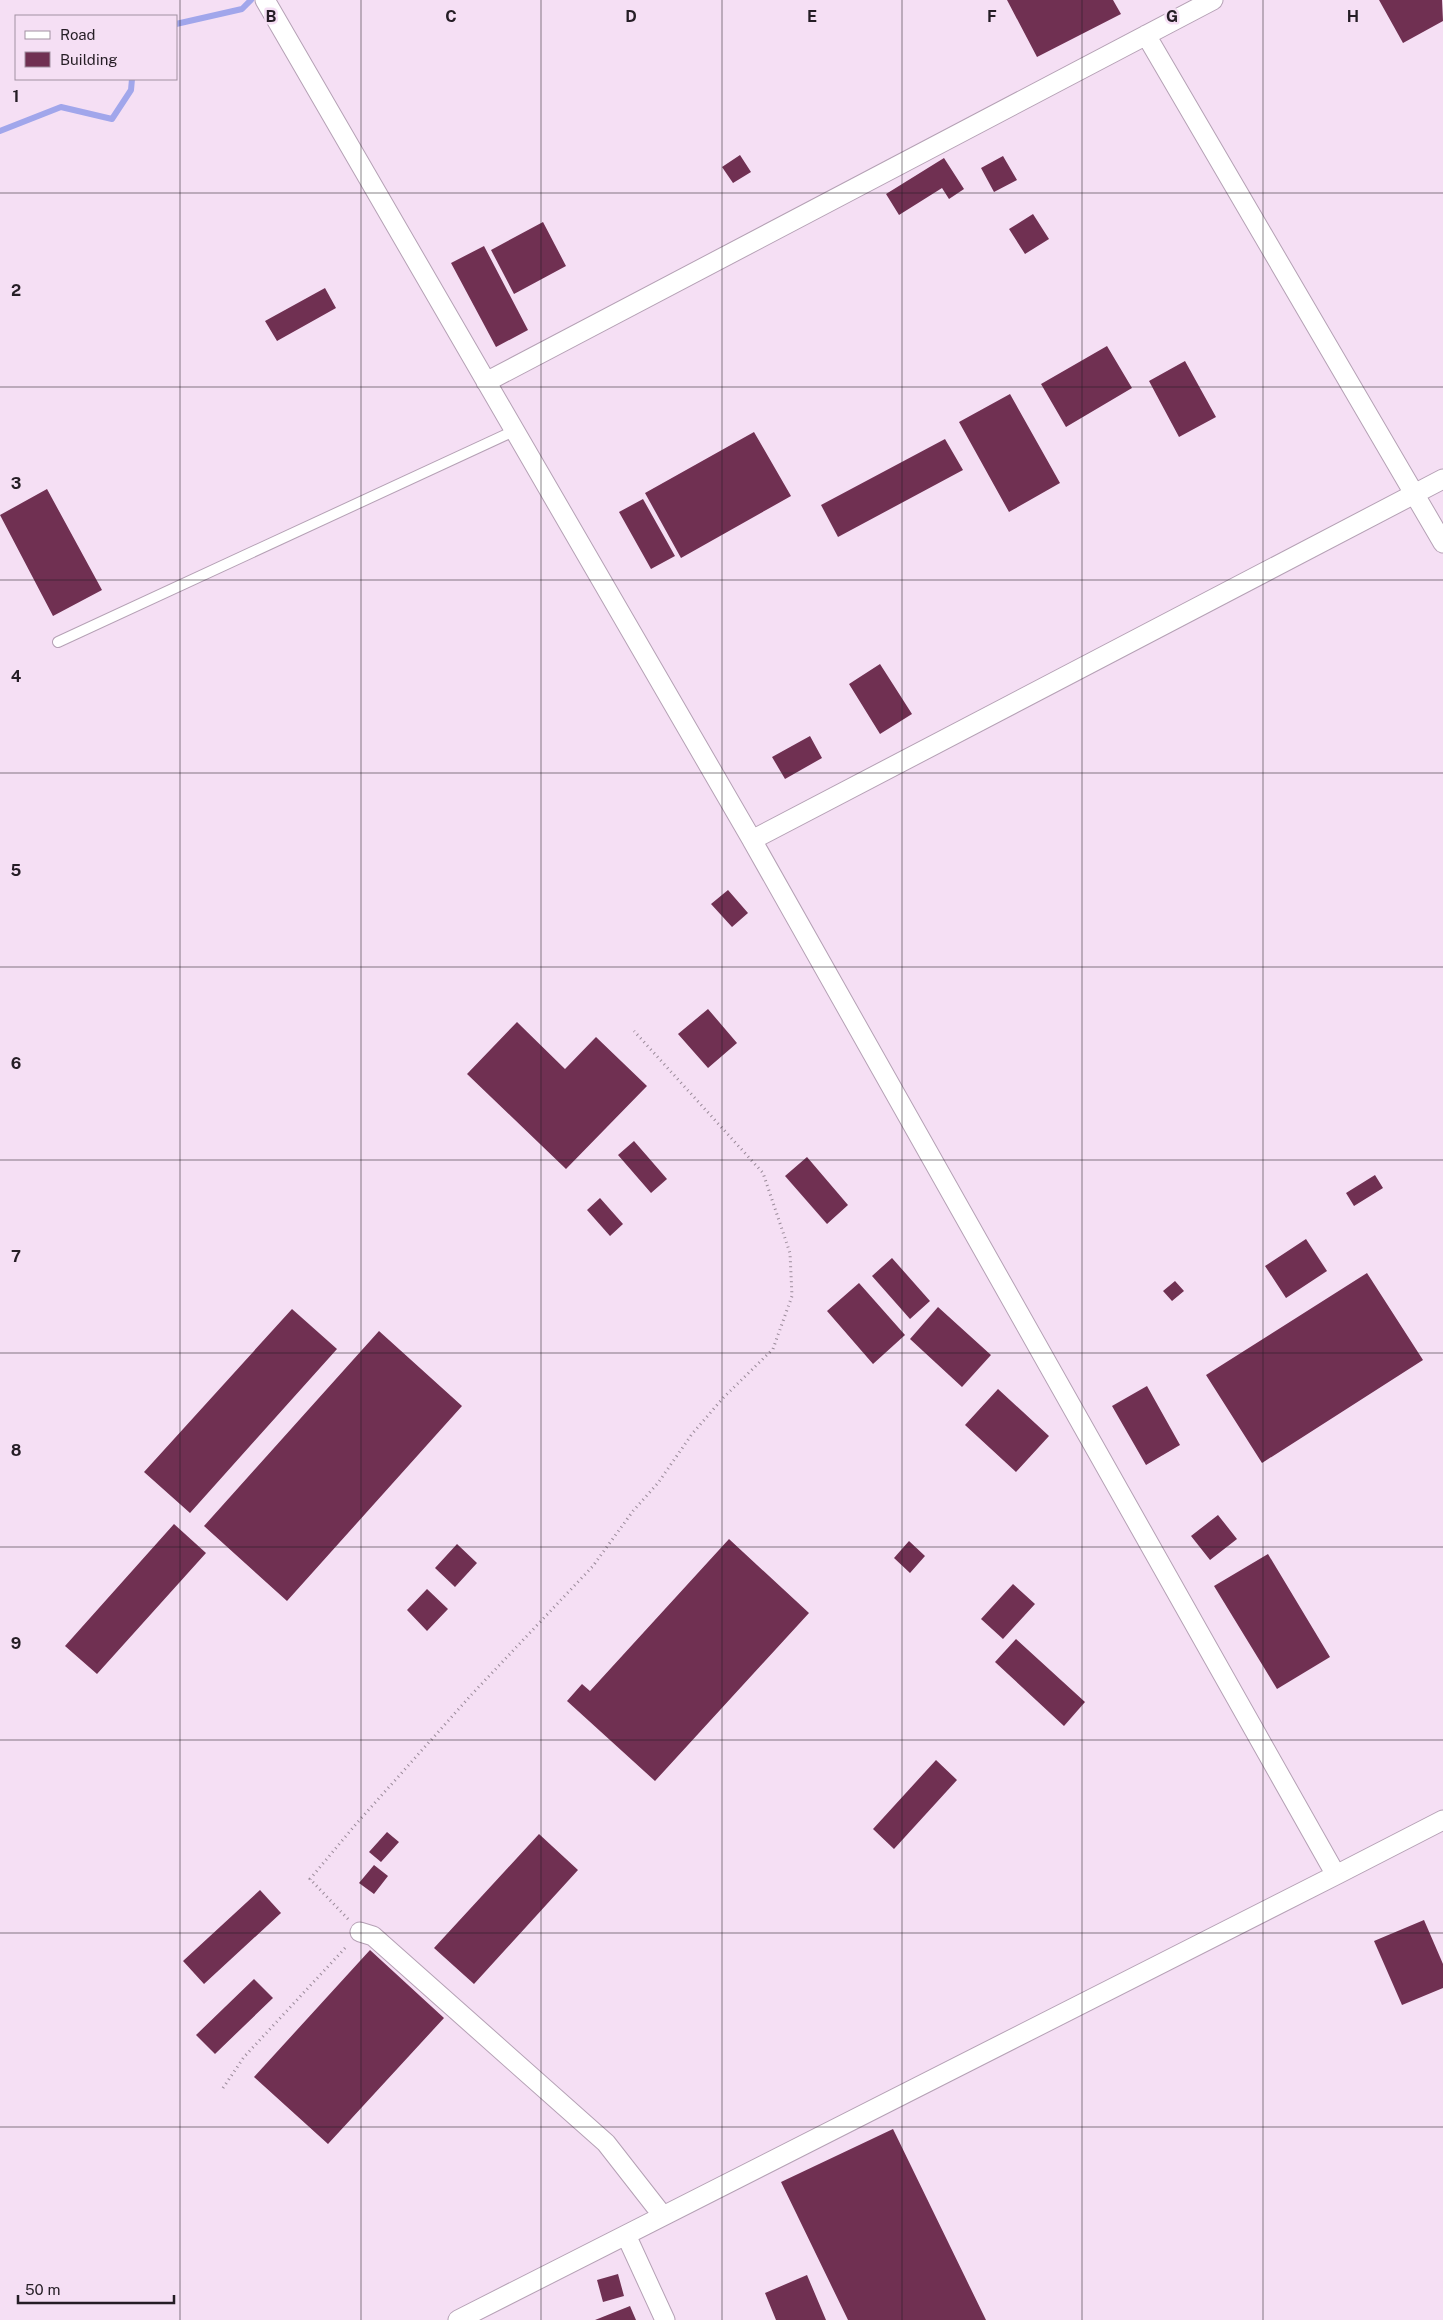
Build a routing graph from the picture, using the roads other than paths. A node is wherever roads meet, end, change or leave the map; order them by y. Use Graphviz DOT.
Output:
graph roads {
  1 [pos="1213,0"];
  2 [pos="269,8"];
  3 [pos="1146,35"];
  4 [pos="486,382"];
  5 [pos="514,432"];
  6 [pos="1443,479"];
  7 [pos="1415,494"];
  8 [pos="1443,543"];
  9 [pos="58,642"];
  10 [pos="752,840"];
  11 [pos="1443,1820"];
  12 [pos="1336,1875"];
  13 [pos="360,1932"];
  14 [pos="663,2216"];
  15 [pos="626,2235"];
  16 [pos="458,2320"];
  17 [pos="665,2320"];
  1 -- 3 [label="street"];
  2 -- 4 [label="street"];
  3 -- 4 [label="street"];
  3 -- 7 [label="street"];
  4 -- 5 [label="street"];
  5 -- 9 [label="lane"];
  5 -- 10 [label="street"];
  6 -- 7 [label="street"];
  7 -- 8 [label="street"];
  7 -- 10 [label="street"];
  10 -- 12 [label="street"];
  11 -- 12 [label="street"];
  12 -- 14 [label="street"];
  13 -- 14 [label="street"];
  14 -- 15 [label="street"];
  15 -- 16 [label="street"];
  15 -- 17 [label="street"];
}
